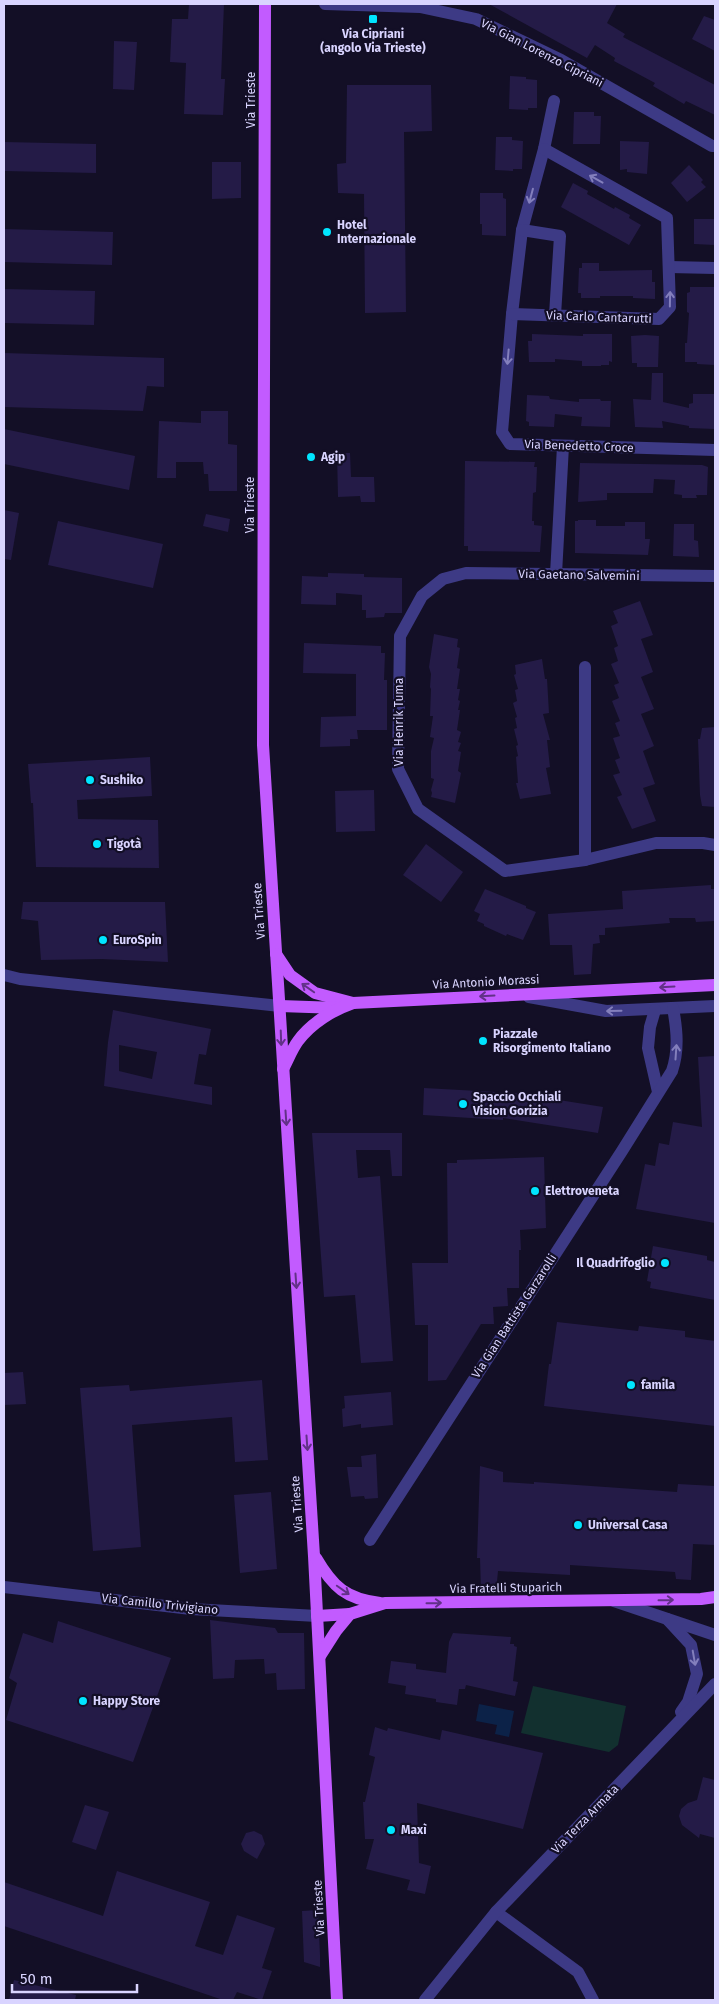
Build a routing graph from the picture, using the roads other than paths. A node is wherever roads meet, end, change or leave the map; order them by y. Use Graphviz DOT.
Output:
graph roads {
  1 [pos="265,4"];
  2 [pos="325,4"];
  3 [pos="554,101"];
  4 [pos="714,148"];
  5 [pos="544,149"];
  6 [pos="522,230"];
  7 [pos="669,267"];
  8 [pos="715,268"];
  9 [pos="512,314"];
  10 [pos="555,315"];
  11 [pos="563,446"];
  12 [pos="715,450"];
  13 [pos="556,574"];
  14 [pos="715,576"];
  15 [pos="444,579"];
  16 [pos="585,667"];
  17 [pos="715,845"];
  18 [pos="585,860"];
  19 [pos="276,954"];
  20 [pos="4,975"];
  21 [pos="715,985"];
  22 [pos="517,994"];
  23 [pos="353,1003"];
  24 [pos="280,1006"];
  25 [pos="715,1006"];
  26 [pos="338,1008"];
  27 [pos="672,1008"];
  28 [pos="655,1010"];
  29 [pos="283,1070"];
  30 [pos="658,1092"];
  31 [pos="370,1540"];
  32 [pos="314,1556"];
  33 [pos="4,1587"];
  34 [pos="715,1597"];
  35 [pos="614,1601"];
  36 [pos="385,1603"];
  37 [pos="350,1614"];
  38 [pos="317,1616"];
  39 [pos="668,1619"];
  40 [pos="715,1635"];
  41 [pos="320,1656"];
  42 [pos="715,1684"];
  43 [pos="674,1725"];
  44 [pos="496,1912"];
  45 [pos="337,2000"];
  46 [pos="425,2000"];
  47 [pos="593,2000"];
  1 -- 19 [label="main road, Via Trieste"];
  2 -- 4 [label="street, Via Gian Lorenzo Cipriani"];
  3 -- 5 [label="street, Via Benedetto Croce"];
  5 -- 6 [label="street, Via Benedetto Croce, one-way"];
  7 -- 5 [label="street, Via Carlo Cantarutti, one-way"];
  6 -- 9 [label="street, Via Benedetto Croce"];
  6 -- 10 [label="street"];
  7 -- 8 [label="street"];
  10 -- 7 [label="street, Via Carlo Cantarutti, one-way"];
  9 -- 10 [label="street, Via Carlo Cantarutti"];
  9 -- 11 [label="street, Via Benedetto Croce, one-way"];
  11 -- 12 [label="street, Via Benedetto Croce"];
  11 -- 13 [label="street"];
  13 -- 14 [label="street, Via Gaetano Salvemini"];
  13 -- 15 [label="street, Via Gaetano Salvemini"];
  15 -- 18 [label="street, Via Henrik Tuma"];
  16 -- 18 [label="street"];
  17 -- 18 [label="street, Via Henrik Tuma"];
  23 -- 19 [label="main road, Via Antonio Morassi, one-way"];
  19 -- 24 [label="main road, Via Trieste"];
  20 -- 24 [label="street"];
  21 -- 22 [label="main road, Via Antonio Morassi, one-way"];
  22 -- 23 [label="main road, Via Antonio Morassi, one-way"];
  28 -- 22 [label="street, one-way"];
  23 -- 26 [label="main road"];
  24 -- 26 [label="main road"];
  24 -- 29 [label="main road, Via Trieste, one-way"];
  25 -- 27 [label="street"];
  26 -- 29 [label="main road"];
  27 -- 28 [label="street"];
  30 -- 27 [label="street, Via Gian Battista Garzarolli, one-way"];
  28 -- 30 [label="street"];
  29 -- 32 [label="main road, Via Trieste, one-way"];
  30 -- 31 [label="street, Via Gian Battista Garzarolli"];
  32 -- 36 [label="main road, one-way"];
  32 -- 38 [label="main road, Via Trieste"];
  33 -- 38 [label="street, Via Camillo Trivigiano"];
  35 -- 34 [label="main road, Via Fratelli Stuparich, one-way"];
  36 -- 35 [label="main road, Via Fratelli Stuparich, one-way"];
  35 -- 39 [label="street"];
  36 -- 37 [label="main road, Via Fratelli Stuparich"];
  37 -- 38 [label="main road, Via Fratelli Stuparich"];
  37 -- 41 [label="main road"];
  38 -- 41 [label="main road, Via Trieste"];
  39 -- 40 [label="street"];
  39 -- 43 [label="street, Via Terza Armata, one-way"];
  41 -- 45 [label="main road, Via Trieste"];
  42 -- 43 [label="street, Via Terza Armata"];
  43 -- 44 [label="street, Via Terza Armata"];
  44 -- 46 [label="street, Via Terza Armata"];
  44 -- 47 [label="street"];
}
